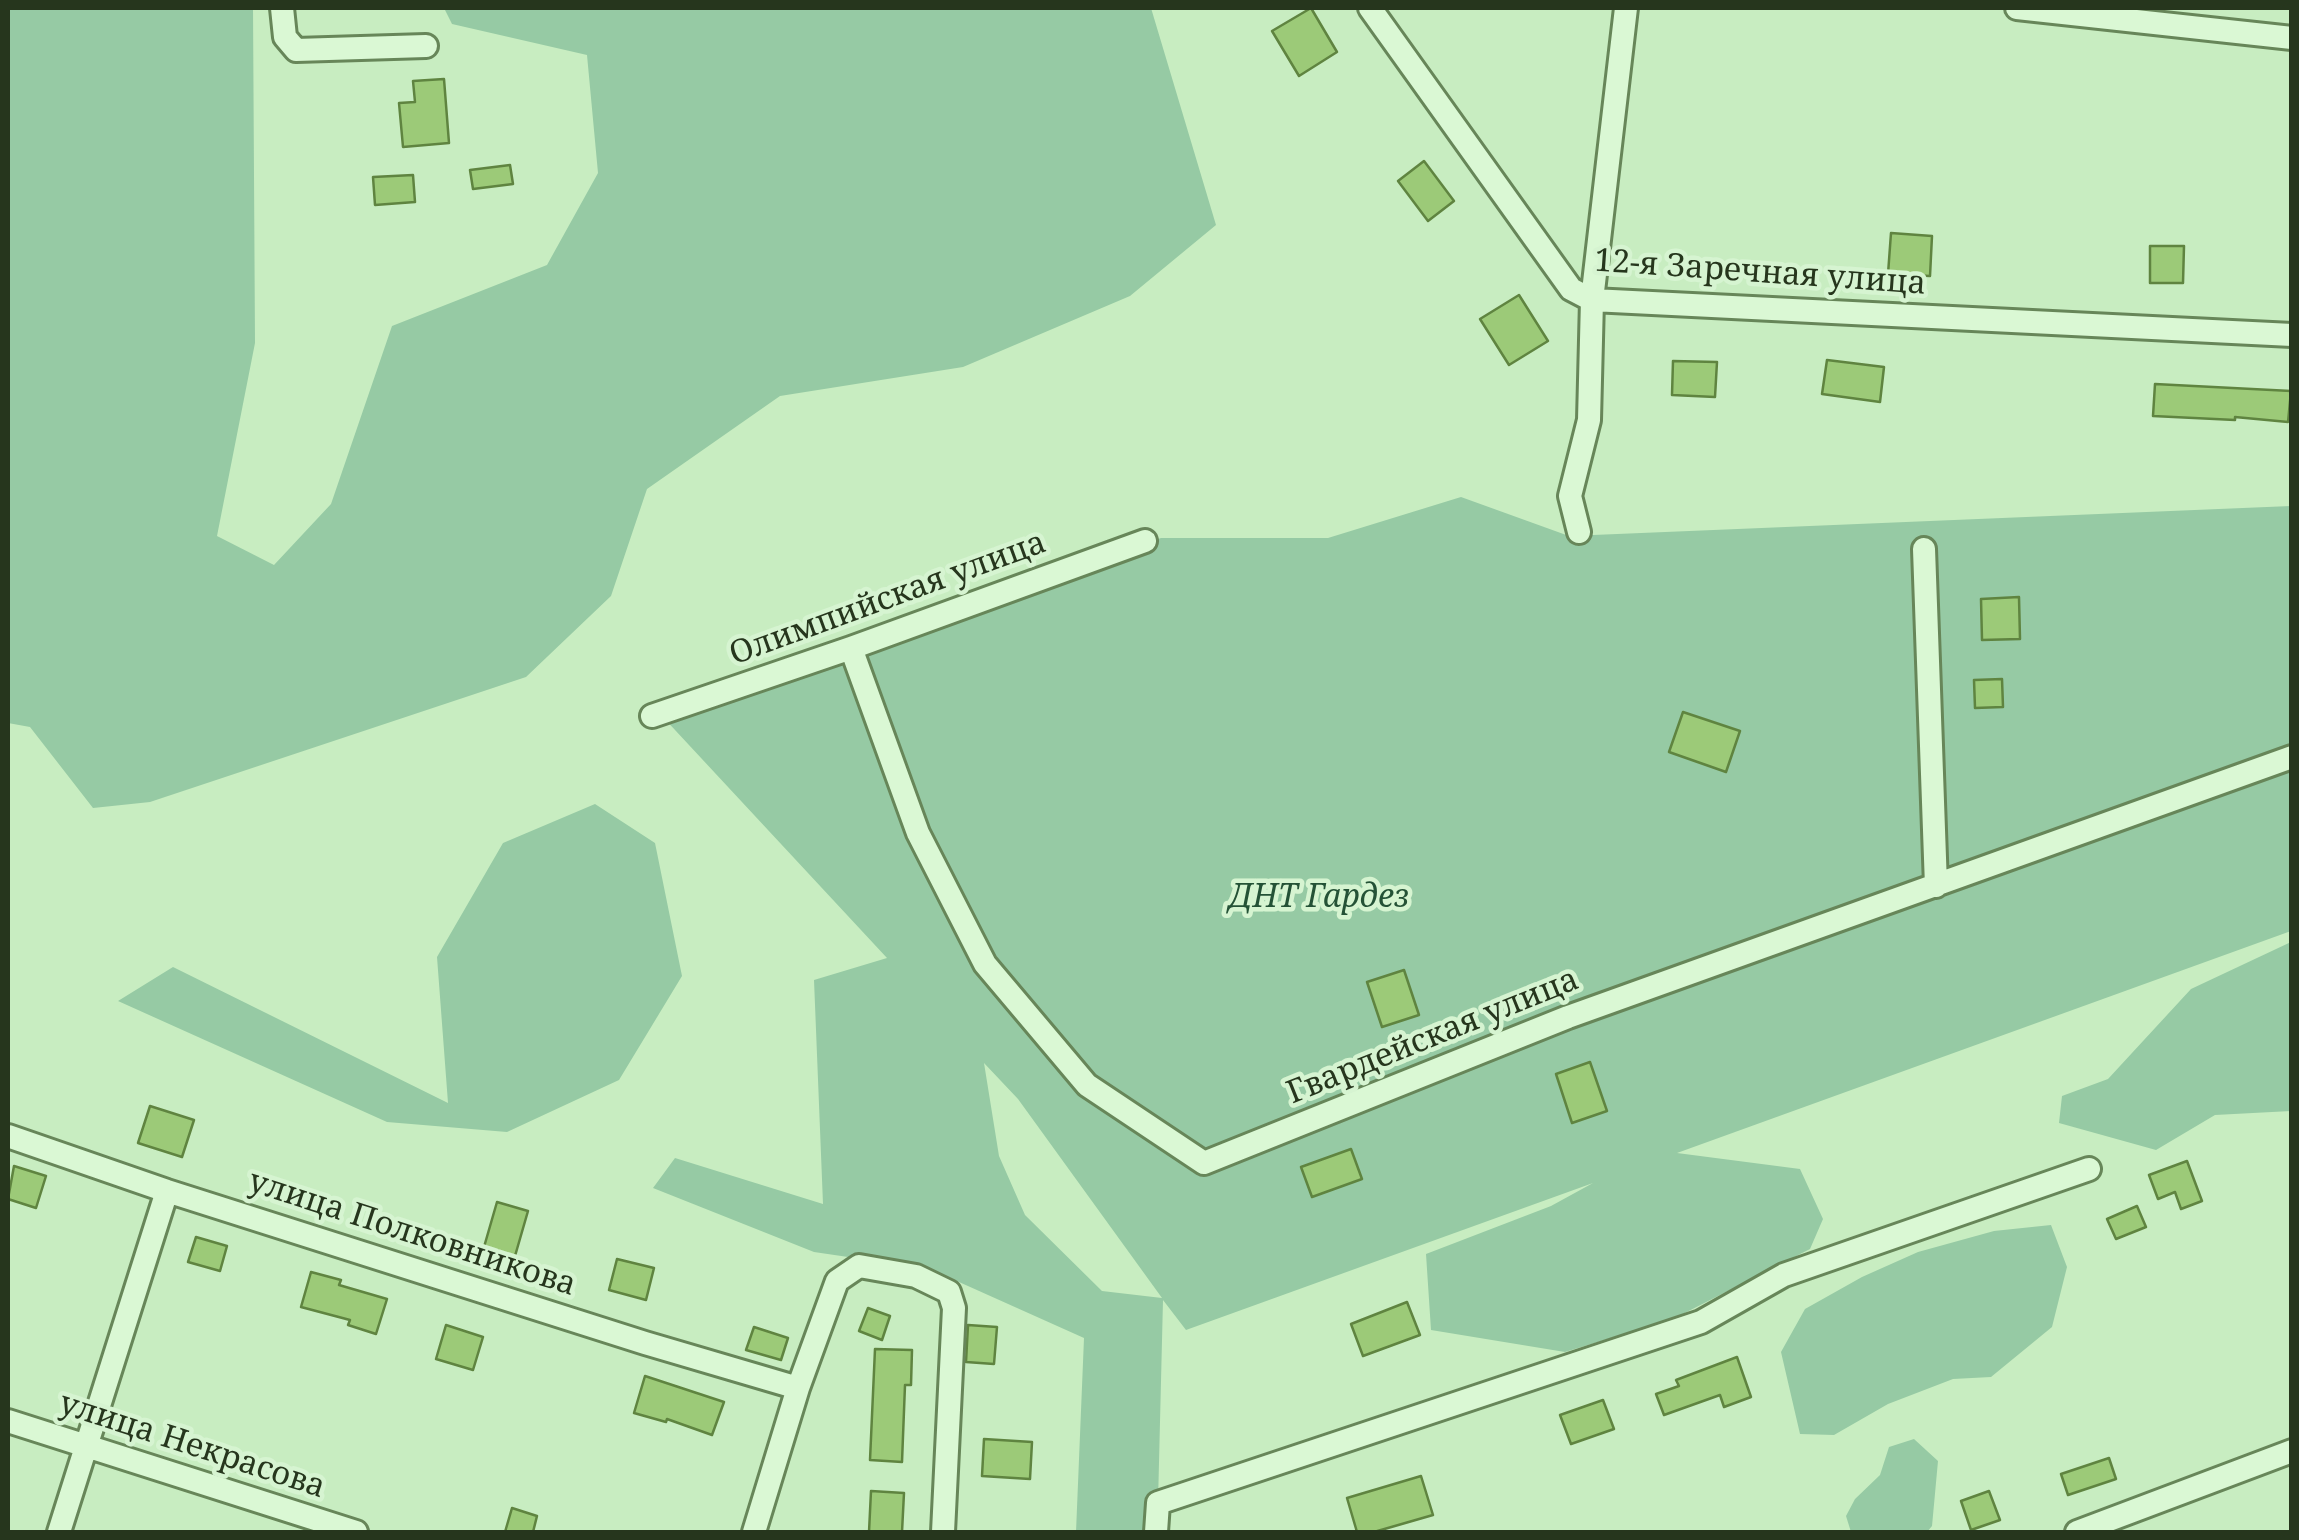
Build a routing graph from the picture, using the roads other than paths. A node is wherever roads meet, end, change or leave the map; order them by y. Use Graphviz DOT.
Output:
graph roads {
  1 [pos="282,8"];
  2 [pos="1370,8"];
  3 [pos="1626,8"];
  4 [pos="2017,8"];
  5 [pos="2292,38"];
  6 [pos="426,46"];
  7 [pos="1592,300"];
  8 [pos="2292,335"];
  9 [pos="1579,532"];
  10 [pos="1146,541"];
  11 [pos="1924,549"];
  12 [pos="851,648"];
  13 [pos="652,716"];
  14 [pos="2292,757"];
  15 [pos="1936,886"];
  16 [pos="8,1136"];
  17 [pos="2089,1169"];
  18 [pos="167,1191"];
  19 [pos="798,1388"];
  20 [pos="8,1421"];
  21 [pos="86,1446"];
  22 [pos="2292,1451"];
  23 [pos="59,1532"];
  24 [pos="356,1532"];
  25 [pos="754,1532"];
  26 [pos="943,1532"];
  27 [pos="1156,1532"];
  28 [pos="2078,1532"];
  1 -- 6 [label="street"];
  2 -- 7 [label="street, 12-я Заречная улица"];
  3 -- 7 [label="street"];
  4 -- 5 [label="street"];
  7 -- 8 [label="street, 12-я Заречная улица"];
  7 -- 9 [label="street"];
  10 -- 12 [label="street, Олимпийская улица"];
  11 -- 15 [label="street"];
  12 -- 13 [label="street, Олимпийская улица"];
  12 -- 15 [label="street, Гвардейская улица"];
  14 -- 15 [label="street, Гвардейская улица"];
  16 -- 18 [label="street, улица Полковникова"];
  17 -- 27 [label="street"];
  18 -- 19 [label="street, улица Полковникова"];
  18 -- 21 [label="street"];
  19 -- 25 [label="street"];
  19 -- 26 [label="street"];
  20 -- 21 [label="street, улица Некрасова"];
  21 -- 23 [label="street"];
  21 -- 24 [label="street, улица Некрасова"];
  22 -- 28 [label="street"];
}
